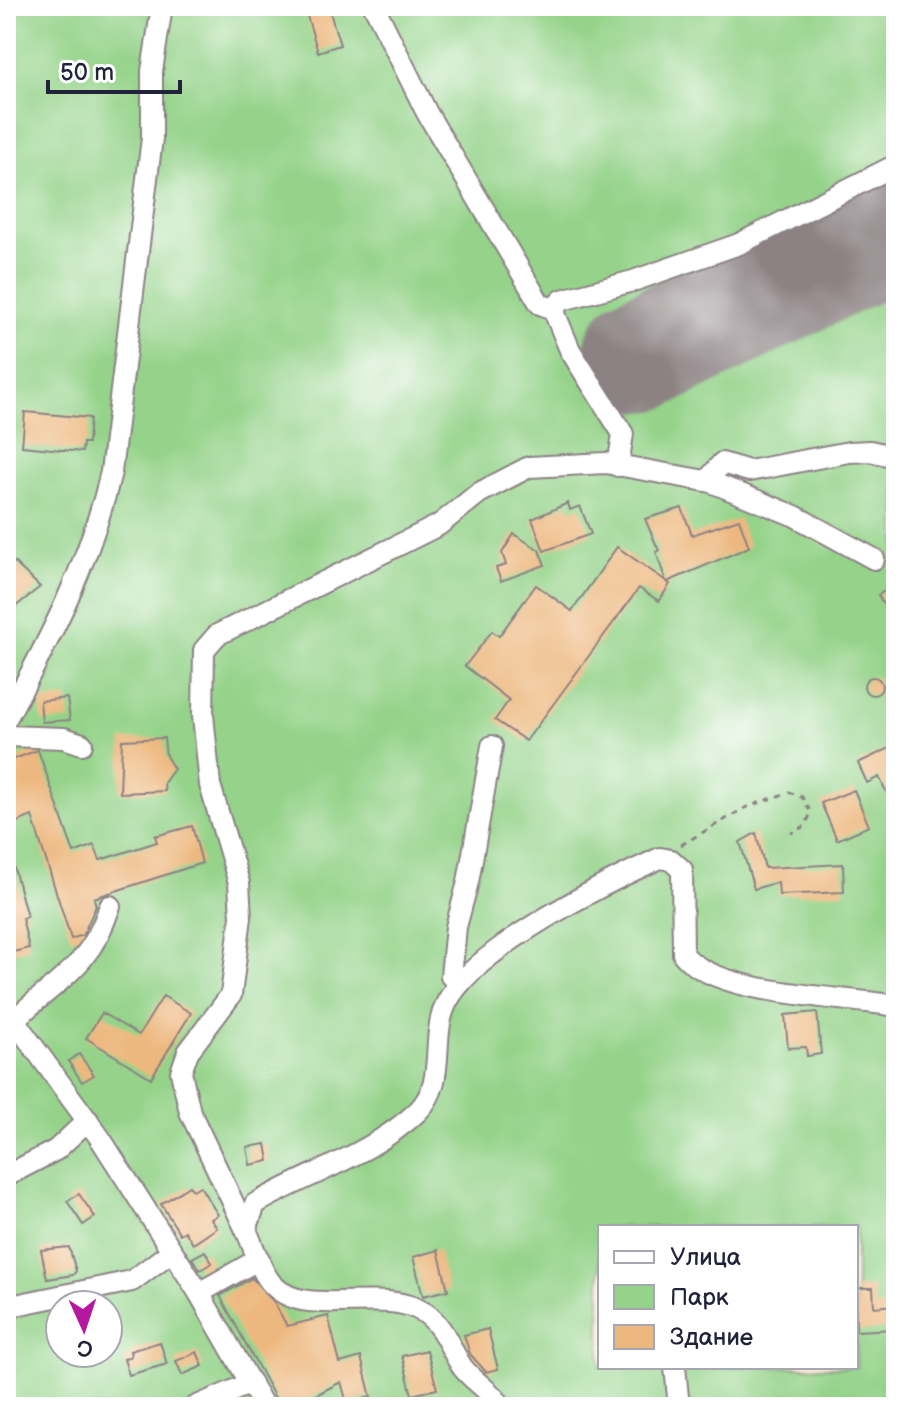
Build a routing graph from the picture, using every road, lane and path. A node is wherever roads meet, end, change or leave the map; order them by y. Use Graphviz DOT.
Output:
graph roads {
  1 [pos="162,6"];
  2 [pos="374,6"];
  3 [pos="896,165"];
  4 [pos="553,309"];
  5 [pos="896,457"];
  6 [pos="618,466"];
  7 [pos="707,481"];
  8 [pos="874,559"];
  9 [pos="6,719"];
  10 [pos="6,736"];
  11 [pos="82,744"];
  12 [pos="492,746"];
  13 [pos="791,833"];
  14 [pos="660,858"];
  15 [pos="110,906"];
  16 [pos="460,983"];
  17 [pos="896,1006"];
  18 [pos="10,1017"];
  19 [pos="88,1120"];
  20 [pos="6,1176"];
  21 [pos="246,1230"];
  22 [pos="172,1251"];
  23 [pos="259,1259"];
  24 [pos="199,1293"];
  25 [pos="6,1307"];
  26 [pos="675,1369"];
  27 [pos="251,1383"];
  28 [pos="195,1407"];
  29 [pos="264,1407"];
  30 [pos="502,1407"];
  31 [pos="679,1407"];
  1 -- 9 [label="street"];
  2 -- 4 [label="street"];
  3 -- 4 [label="street"];
  4 -- 6 [label="street"];
  5 -- 7 [label="street"];
  6 -- 7 [label="street"];
  6 -- 21 [label="street"];
  7 -- 8 [label="street"];
  10 -- 11 [label="street"];
  12 -- 16 [label="street"];
  13 -- 14 [label="path"];
  14 -- 16 [label="street"];
  14 -- 17 [label="street"];
  15 -- 18 [label="street"];
  16 -- 21 [label="street"];
  18 -- 19 [label="street"];
  19 -- 20 [label="street"];
  19 -- 22 [label="street"];
  21 -- 23 [label="street"];
  22 -- 24 [label="street"];
  22 -- 25 [label="street"];
  23 -- 24 [label="street"];
  23 -- 30 [label="street"];
  24 -- 27 [label="street"];
  26 -- 31 [label="street"];
  27 -- 28 [label="street"];
  27 -- 29 [label="street"];
}
